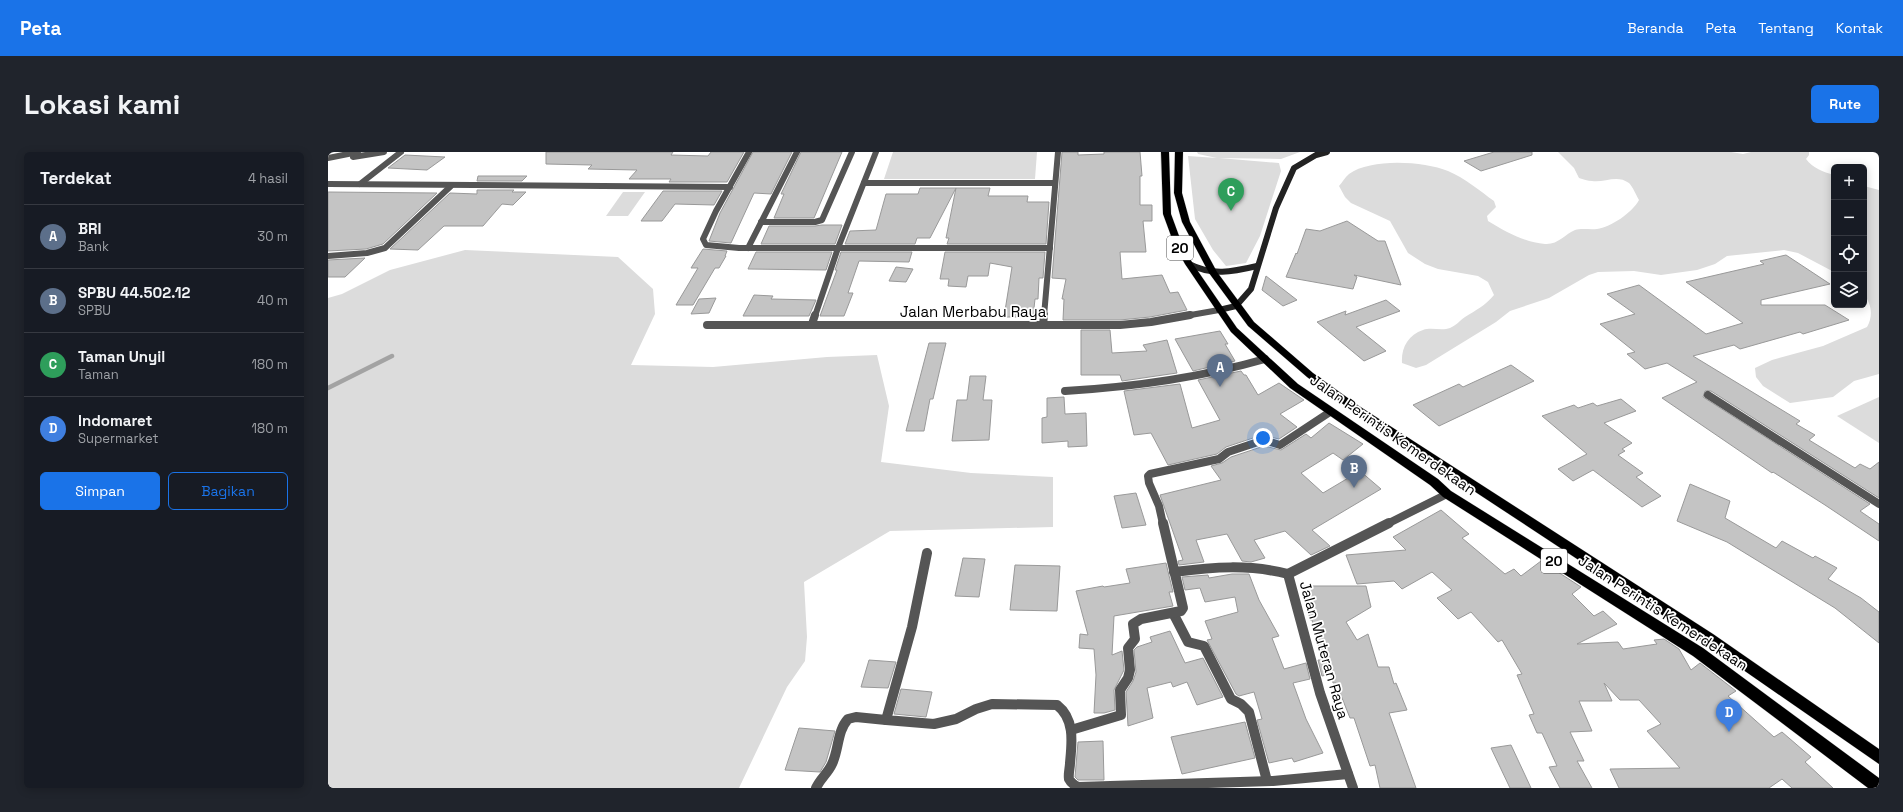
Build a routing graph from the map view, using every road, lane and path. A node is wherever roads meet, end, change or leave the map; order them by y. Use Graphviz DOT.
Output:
graph roads {
  1 [pos="384,152"];
  2 [pos="401,152"];
  3 [pos="749,152"];
  4 [pos="798,152"];
  5 [pos="852,152"];
  6 [pos="876,152"];
  7 [pos="1058,152"];
  8 [pos="1165,152"];
  9 [pos="1179,152"];
  10 [pos="1327,152"];
  11 [pos="356,153"];
  12 [pos="328,158"];
  13 [pos="864,183"];
  14 [pos="1055,183"];
  15 [pos="328,184"];
  16 [pos="360,184"];
  17 [pos="451,186"];
  18 [pos="730,186"];
  19 [pos="761,222"];
  20 [pos="748,248"];
  21 [pos="838,248"];
  22 [pos="1050,248"];
  23 [pos="328,256"];
  24 [pos="1189,264"];
  25 [pos="1257,266"];
  26 [pos="1213,273"];
  27 [pos="1236,306"];
  28 [pos="1219,310"];
  29 [pos="812,324"];
  30 [pos="707,325"];
  31 [pos="1043,325"];
  32 [pos="1266,360"];
  33 [pos="1065,391"];
  34 [pos="1708,395"];
  35 [pos="1330,412"];
  36 [pos="1447,494"];
  37 [pos="1879,504"];
  38 [pos="927,552"];
  39 [pos="1174,572"];
  40 [pos="1288,574"];
  41 [pos="1173,613"];
  42 [pos="886,720"];
  43 [pos="1071,730"];
  44 [pos="1879,757"];
  45 [pos="1348,774"];
  46 [pos="1267,781"];
  47 [pos="1879,786"];
  48 [pos="816,788"];
  49 [pos="1353,788"];
  1 -- 11 [label="street"];
  2 -- 16 [label="street"];
  3 -- 18 [label="street"];
  4 -- 19 [label="street"];
  5 -- 19 [label="street"];
  6 -- 13 [label="street"];
  7 -- 14 [label="street"];
  8 -- 24 [label="highway, 20"];
  9 -- 26 [label="highway, 20"];
  10 -- 25 [label="main road"];
  11 -- 12 [label="street"];
  13 -- 14 [label="street"];
  13 -- 21 [label="street"];
  14 -- 22 [label="street"];
  15 -- 16 [label="street"];
  16 -- 17 [label="street"];
  17 -- 18 [label="street"];
  17 -- 23 [label="street"];
  18 -- 20 [label="street"];
  19 -- 20 [label="street"];
  20 -- 21 [label="street"];
  21 -- 22 [label="street"];
  21 -- 29 [label="street"];
  22 -- 31 [label="street"];
  24 -- 26 [label="main road"];
  24 -- 28 [label="highway, 20"];
  25 -- 26 [label="main road"];
  25 -- 27 [label="main road"];
  26 -- 27 [label="highway, 20"];
  27 -- 28 [label="main road, Jalan Merbabu Raya"];
  27 -- 44 [label="highway, Jalan Perintis Kemerdekaan / 20"];
  28 -- 31 [label="street, Jalan Merbabu Raya"];
  28 -- 32 [label="highway, Jalan Perintis Kemerdekaan / 20"];
  29 -- 30 [label="street, Jalan Merbabu Raya"];
  29 -- 31 [label="street, Jalan Merbabu Raya"];
  32 -- 33 [label="street"];
  32 -- 35 [label="highway, Jalan Perintis Kemerdekaan / 20"];
  34 -- 37 [label="street"];
  35 -- 36 [label="highway, Jalan Perintis Kemerdekaan / 20"];
  35 -- 39 [label="street"];
  36 -- 40 [label="street, Jalan Muteran Raya"];
  36 -- 47 [label="highway, Jalan Perintis Kemerdekaan / 20"];
  38 -- 42 [label="street"];
  39 -- 40 [label="street"];
  39 -- 41 [label="street"];
  40 -- 45 [label="street, Jalan Muteran Raya"];
  41 -- 43 [label="street"];
  41 -- 46 [label="street"];
  42 -- 43 [label="street"];
  42 -- 48 [label="street"];
  43 -- 46 [label="street"];
  45 -- 46 [label="street"];
  45 -- 49 [label="street, Jalan Muteran Raya"];
}
